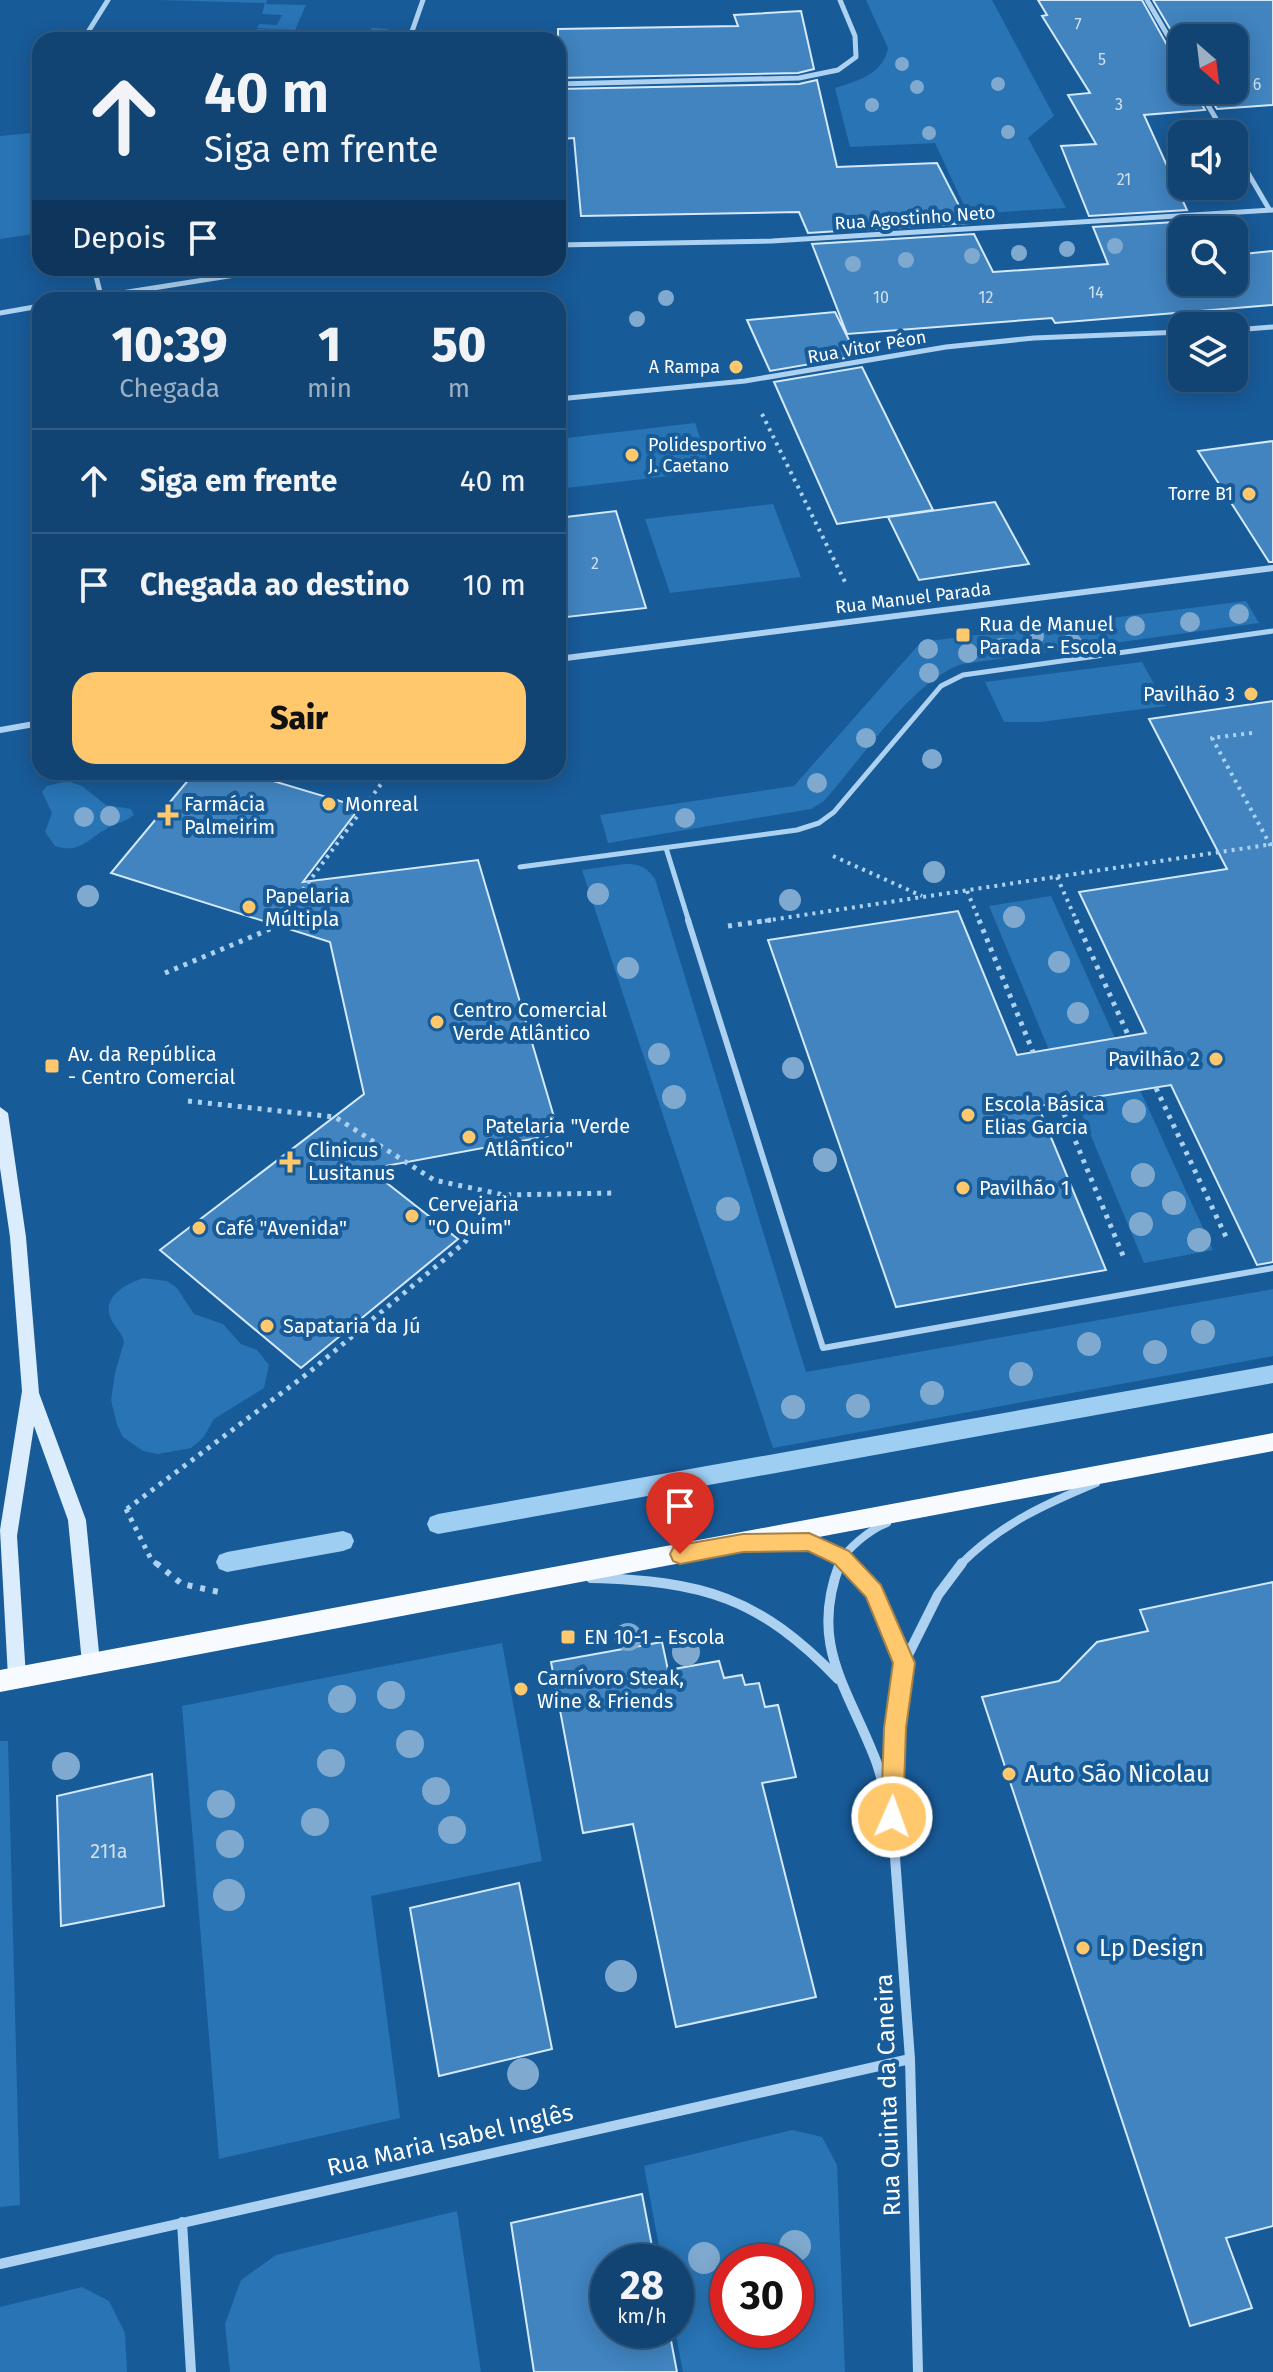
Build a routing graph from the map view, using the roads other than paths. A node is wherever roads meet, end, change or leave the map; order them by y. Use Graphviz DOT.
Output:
graph roads {
  1 [pos="108,0"];
  2 [pos="423,0"];
  3 [pos="840,0"];
  4 [pos="1147,0"];
  5 [pos="88,32"];
  6 [pos="412,32"];
  7 [pos="1168,36"];
  8 [pos="566,84"];
  9 [pos="1248,172"];
  10 [pos="1271,209"];
  11 [pos="566,245"];
  12 [pos="229,276"];
  13 [pos="127,292"];
  14 [pos="32,307"];
  15 [pos="0,313"];
  16 [pos="1273,327"];
  17 [pos="1248,329"];
  18 [pos="1168,333"];
  19 [pos="566,398"];
  20 [pos="1273,568"];
  21 [pos="1273,631"];
  22 [pos="566,658"];
  23 [pos="32,724"];
  24 [pos="0,730"];
  25 [pos="666,848"];
  26 [pos="520,867"];
  27 [pos="0,1113"];
  28 [pos="1273,1268"];
  29 [pos="31,1391"];
  30 [pos="1273,1442"];
  31 [pos="1183,1459"];
  32 [pos="938,1507"];
  33 [pos="743,1543"];
  34 [pos="842,1557"];
  35 [pos="554,1578"];
  36 [pos="91,1663"];
  37 [pos="904,1663"];
  38 [pos="9,1679"];
  39 [pos="839,1681"];
  40 [pos="892,1817"];
  41 [pos="910,2059"];
  42 [pos="182,2222"];
  43 [pos="0,2264"];
  44 [pos="191,2372"];
  45 [pos="918,2372"];
  1 -- 5 [label="street"];
  2 -- 6 [label="street"];
  3 -- 8 [label="street"];
  4 -- 7 [label="street"];
  9 -- 10 [label="street"];
  10 -- 11 [label="street, Rua Agostinho Neto"];
  12 -- 13 [label="street"];
  14 -- 15 [label="street"];
  16 -- 17 [label="street"];
  18 -- 19 [label="street, Rua Vitor Péon"];
  20 -- 22 [label="street, Rua Manuel Parada"];
  21 -- 25 [label="lane"];
  23 -- 24 [label="street"];
  25 -- 26 [label="lane"];
  25 -- 28 [label="lane"];
  27 -- 29 [label="street"];
  29 -- 36 [label="street"];
  29 -- 38 [label="street"];
  30 -- 31 [label="main road"];
  31 -- 32 [label="main road"];
  31 -- 37 [label="street, Rua Quinta da Caneira"];
  32 -- 33 [label="main road"];
  32 -- 34 [label="street"];
  33 -- 34 [label="street"];
  33 -- 35 [label="main road"];
  34 -- 37 [label="street"];
  34 -- 39 [label="street, Rua Quinta da Caneira"];
  35 -- 36 [label="main road"];
  35 -- 39 [label="street, Rua Quinta da Caneira"];
  36 -- 38 [label="main road"];
  37 -- 40 [label="street, Rua Quinta da Caneira"];
  39 -- 40 [label="street, Rua Quinta da Caneira"];
  40 -- 41 [label="street, Rua Quinta da Caneira"];
  41 -- 42 [label="street, Rua Maria Isabel Inglês"];
  41 -- 45 [label="street, Rua Quinta da Caneira"];
  42 -- 43 [label="street, Rua Maria Isabel Inglês"];
  42 -- 44 [label="street"];
}
